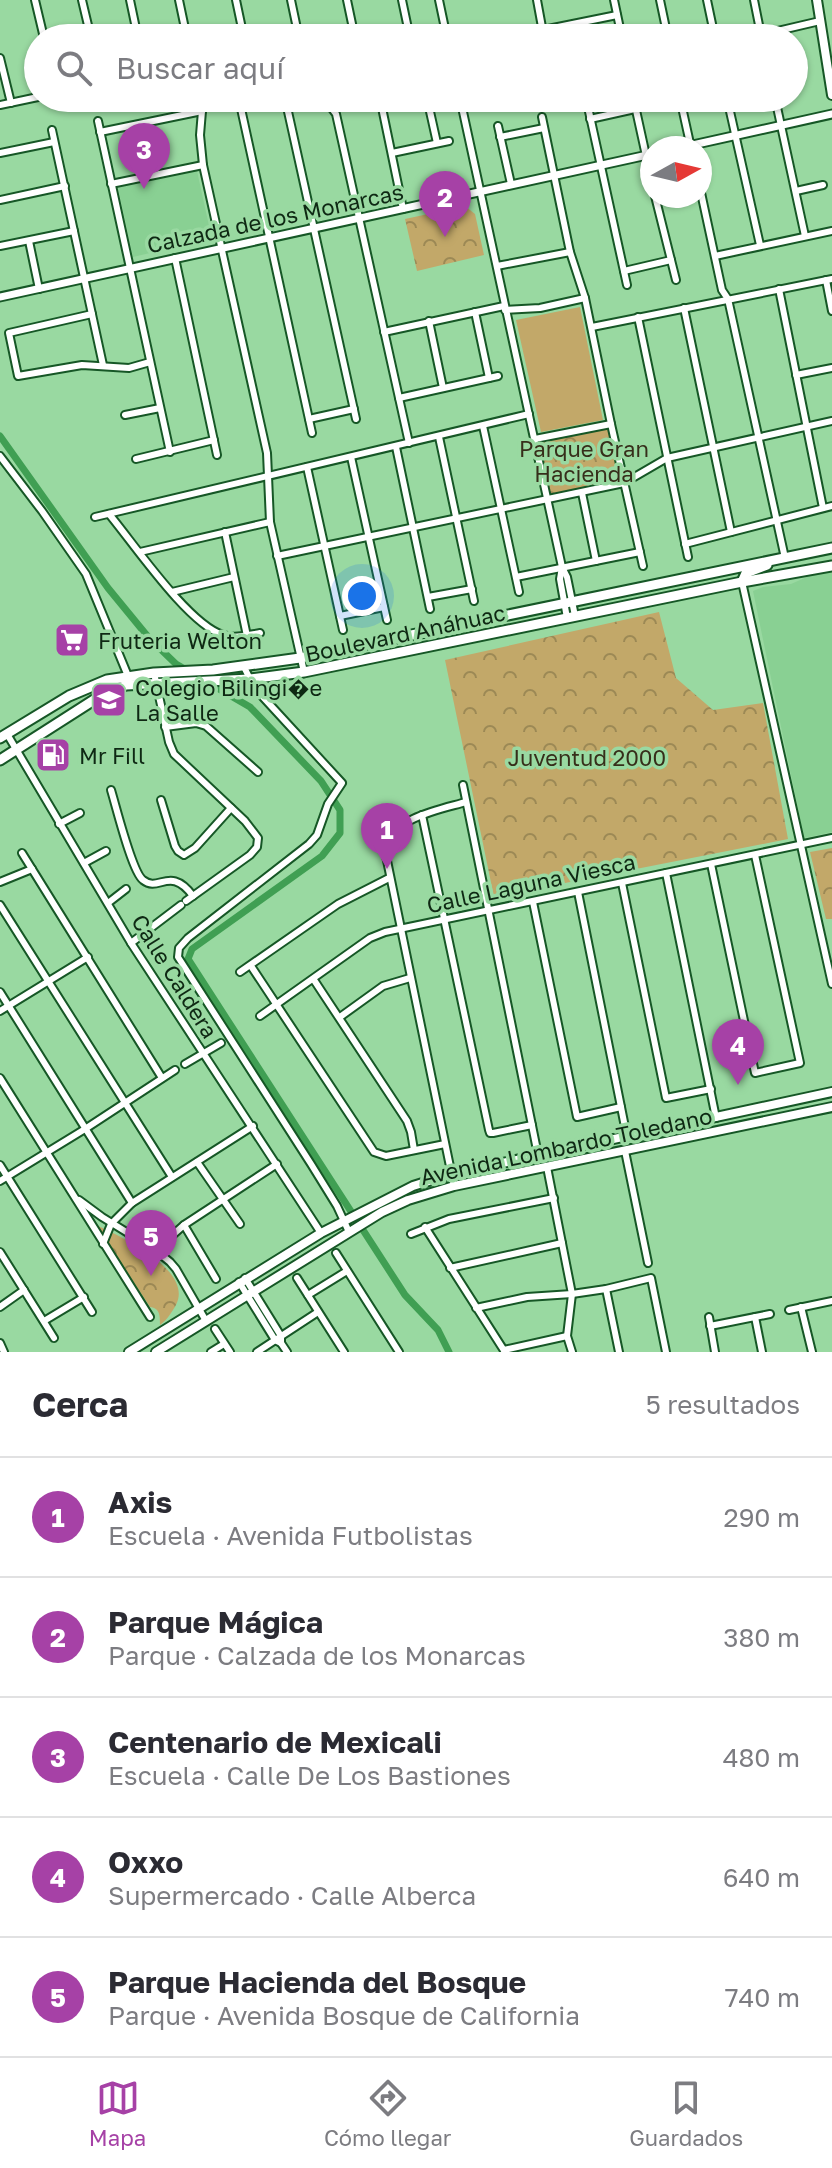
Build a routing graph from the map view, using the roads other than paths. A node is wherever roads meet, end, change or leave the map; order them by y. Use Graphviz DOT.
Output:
graph roads {
  1 [pos="35,0"];
  2 [pos="82,0"];
  3 [pos="130,0"];
  4 [pos="179,0"];
  5 [pos="236,0"];
  6 [pos="291,0"];
  7 [pos="347,0"];
  8 [pos="402,0"];
  9 [pos="439,0"];
  10 [pos="537,0"];
  11 [pos="614,0"];
  12 [pos="660,0"];
  13 [pos="707,0"];
  14 [pos="754,0"];
  15 [pos="817,0"];
  16 [pos="617,15"];
  17 [pos="820,21"];
  18 [pos="41,24"];
  19 [pos="88,24"];
  20 [pos="135,24"];
  21 [pos="184,24"];
  22 [pos="241,24"];
  23 [pos="296,24"];
  24 [pos="352,24"];
  25 [pos="407,24"];
  26 [pos="444,24"];
  27 [pos="542,24"];
  28 [pos="582,24"];
  29 [pos="619,24"];
  30 [pos="665,24"];
  31 [pos="712,24"];
  32 [pos="759,24"];
  33 [pos="807,24"];
  34 [pos="0,58"];
  35 [pos="832,95"];
  36 [pos="24,100"];
  37 [pos="11,103"];
  38 [pos="0,105"];
  39 [pos="197,112"];
  40 [pos="202,112"];
  41 [pos="242,112"];
  42 [pos="288,112"];
  43 [pos="334,112"];
  44 [pos="383,112"];
  45 [pos="430,112"];
  46 [pos="463,112"];
  47 [pos="589,112"];
  48 [pos="622,112"];
  49 [pos="636,112"];
  50 [pos="683,112"];
  51 [pos="730,112"];
  52 [pos="778,112"];
  53 [pos="832,114"];
  54 [pos="542,117"];
  55 [pos="590,119"];
  56 [pos="98,121"];
  57 [pos="781,125"];
  58 [pos="498,126"];
  59 [pos="544,128"];
  60 [pos="52,130"];
  61 [pos="100,132"];
  62 [pos="735,135"];
  63 [pos="643,136"];
  64 [pos="689,136"];
  65 [pos="500,137"];
  66 [pos="449,141"];
  67 [pos="712,141"];
  68 [pos="54,142"];
  69 [pos="437,143"];
  70 [pos="0,153"];
  71 [pos="392,153"];
  72 [pos="640,156"];
  73 [pos="203,165"];
  74 [pos="600,165"];
  75 [pos="554,175"];
  76 [pos="111,184"];
  77 [pos="511,184"];
  78 [pos="823,185"];
  79 [pos="65,186"];
  80 [pos="481,191"];
  81 [pos="796,191"];
  82 [pos="0,200"];
  83 [pos="658,208"];
  84 [pos="704,208"];
  85 [pos="403,209"];
  86 [pos="360,219"];
  87 [pos="314,228"];
  88 [pos="74,231"];
  89 [pos="832,231"];
  90 [pos="805,236"];
  91 [pos="269,238"];
  92 [pos="29,241"];
  93 [pos="760,245"];
  94 [pos="0,246"];
  95 [pos="221,248"];
  96 [pos="570,252"];
  97 [pos="715,256"];
  98 [pos="175,258"];
  99 [pos="671,260"];
  100 [pos="497,266"];
  101 [pos="130,268"];
  102 [pos="624,271"];
  103 [pos="84,278"];
  104 [pos="829,279"];
  105 [pos="676,280"];
  106 [pos="627,285"];
  107 [pos="39,289"];
  108 [pos="779,289"];
  109 [pos="0,297"];
  110 [pos="585,298"];
  111 [pos="728,299"];
  112 [pos="505,308"];
  113 [pos="684,308"];
  114 [pos="832,311"];
  115 [pos="475,312"];
  116 [pos="92,314"];
  117 [pos="638,317"];
  118 [pos="429,321"];
  119 [pos="592,327"];
  120 [pos="384,332"];
  121 [pos="150,362"];
  122 [pos="103,365"];
  123 [pos="832,368"];
  124 [pos="796,375"];
  125 [pos="498,376"];
  126 [pos="489,378"];
  127 [pos="443,388"];
  128 [pos="399,398"];
  129 [pos="160,408"];
  130 [pos="354,409"];
  131 [pos="529,414"];
  132 [pos="125,415"];
  133 [pos="309,419"];
  134 [pos="356,419"];
  135 [pos="832,421"];
  136 [pos="611,424"];
  137 [pos="483,426"];
  138 [pos="807,427"];
  139 [pos="312,433"];
  140 [pos="759,436"];
  141 [pos="439,437"];
  142 [pos="535,439"];
  143 [pos="214,440"];
  144 [pos="409,443"];
  145 [pos="713,446"];
  146 [pos="396,447"];
  147 [pos="170,452"];
  148 [pos="217,455"];
  149 [pos="0,456"];
  150 [pos="351,457"];
  151 [pos="667,458"];
  152 [pos="136,459"];
  153 [pos="307,467"];
  154 [pos="269,476"];
  155 [pos="624,483"];
  156 [pos="582,493"];
  157 [pos="547,499"];
  158 [pos="832,506"];
  159 [pos="823,508"];
  160 [pos="501,509"];
  161 [pos="109,514"];
  162 [pos="95,517"];
  163 [pos="456,519"];
  164 [pos="777,520"];
  165 [pos="270,522"];
  166 [pos="413,528"];
  167 [pos="225,532"];
  168 [pos="731,532"];
  169 [pos="368,537"];
  170 [pos="685,544"];
  171 [pos="324,546"];
  172 [pos="832,548"];
  173 [pos="140,552"];
  174 [pos="640,552"];
  175 [pos="277,556"];
  176 [pos="688,557"];
  177 [pos="785,558"];
  178 [pos="596,561"];
  179 [pos="643,566"];
  180 [pos="832,566"];
  181 [pos="562,567"];
  182 [pos="234,577"];
  183 [pos="516,577"];
  184 [pos="742,582"];
  185 [pos="472,589"];
  186 [pos="172,592"];
  187 [pos="519,592"];
  188 [pos="428,597"];
  189 [pos="474,601"];
  190 [pos="568,602"];
  191 [pos="384,607"];
  192 [pos="430,609"];
  193 [pos="340,616"];
  194 [pos="571,617"];
  195 [pos="387,620"];
  196 [pos="343,630"];
  197 [pos="260,633"];
  198 [pos="247,636"];
  199 [pos="300,658"];
  200 [pos="244,667"];
  201 [pos="304,672"];
  202 [pos="128,676"];
  203 [pos="155,678"];
  204 [pos="250,679"];
  205 [pos="165,727"];
  206 [pos="3,736"];
  207 [pos="16,751"];
  208 [pos="0,760"];
  209 [pos="258,772"];
  210 [pos="463,785"];
  211 [pos="111,790"];
  212 [pos="161,800"];
  213 [pos="466,802"];
  214 [pos="231,808"];
  215 [pos="80,813"];
  216 [pos="422,815"];
  217 [pos="59,824"];
  218 [pos="832,838"];
  219 [pos="802,845"];
  220 [pos="106,851"];
  221 [pos="22,853"];
  222 [pos="755,855"];
  223 [pos="84,863"];
  224 [pos="711,864"];
  225 [pos="32,869"];
  226 [pos="666,873"];
  227 [pos="389,878"];
  228 [pos="0,882"];
  229 [pos="622,883"];
  230 [pos="126,889"];
  231 [pos="578,892"];
  232 [pos="193,896"];
  233 [pos="533,902"];
  234 [pos="108,903"];
  235 [pos="0,905"];
  236 [pos="488,910"];
  237 [pos="445,919"];
  238 [pos="399,928"];
  239 [pos="131,943"];
  240 [pos="88,957"];
  241 [pos="251,966"];
  242 [pos="240,972"];
  243 [pos="410,978"];
  244 [pos="314,980"];
  245 [pos="48,981"];
  246 [pos="832,984"];
  247 [pos="0,992"];
  248 [pos="276,1005"];
  249 [pos="9,1006"];
  250 [pos="0,1011"];
  251 [pos="260,1016"];
  252 [pos="340,1017"];
  253 [pos="221,1043"];
  254 [pos="203,1054"];
  255 [pos="185,1064"];
  256 [pos="175,1070"];
  257 [pos="0,1078"];
  258 [pos="162,1078"];
  259 [pos="711,1089"];
  260 [pos="832,1092"];
  261 [pos="125,1103"];
  262 [pos="621,1107"];
  263 [pos="832,1107"];
  264 [pos="714,1118"];
  265 [pos="532,1125"];
  266 [pos="253,1126"];
  267 [pos="85,1129"];
  268 [pos="650,1132"];
  269 [pos="627,1137"];
  270 [pos="681,1139"];
  271 [pos="445,1144"];
  272 [pos="414,1150"];
  273 [pos="625,1151"];
  274 [pos="47,1153"];
  275 [pos="538,1155"];
  276 [pos="197,1162"];
  277 [pos="277,1164"];
  278 [pos="0,1165"];
  279 [pos="547,1167"];
  280 [pos="451,1174"];
  281 [pos="7,1176"];
  282 [pos="172,1177"];
  283 [pos="0,1181"];
  284 [pos="454,1186"];
  285 [pos="73,1195"];
  286 [pos="554,1198"];
  287 [pos="223,1200"];
  288 [pos="132,1203"];
  289 [pos="346,1220"];
  290 [pos="111,1224"];
  291 [pos="240,1224"];
  292 [pos="184,1225"];
  293 [pos="425,1227"];
  294 [pos="351,1230"];
  295 [pos="321,1233"];
  296 [pos="411,1234"];
  297 [pos="167,1240"];
  298 [pos="562,1243"];
  299 [pos="103,1244"];
  300 [pos="0,1252"];
  301 [pos="336,1253"];
  302 [pos="648,1263"];
  303 [pos="450,1268"];
  304 [pos="347,1271"];
  305 [pos="297,1278"];
  306 [pos="216,1279"];
  307 [pos="242,1280"];
  308 [pos="606,1289"];
  309 [pos="24,1290"];
  310 [pos="251,1294"];
  311 [pos="572,1294"];
  312 [pos="308,1295"];
  313 [pos="84,1297"];
  314 [pos="832,1301"];
  315 [pos="0,1307"];
  316 [pos="801,1307"];
  317 [pos="198,1308"];
  318 [pos="476,1308"];
  319 [pos="789,1310"];
  320 [pos="92,1312"];
  321 [pos="318,1312"];
  322 [pos="770,1314"];
  323 [pos="150,1317"];
  324 [pos="709,1317"];
  325 [pos="755,1317"];
  326 [pos="44,1321"];
  327 [pos="206,1321"];
  328 [pos="710,1326"];
  329 [pos="215,1329"];
  330 [pos="567,1336"];
  331 [pos="54,1338"];
  332 [pos="279,1340"];
  333 [pos="0,1343"];
  334 [pos="224,1344"];
  335 [pos="505,1351"];
  336 [pos="4,1352"];
  337 [pos="129,1352"];
  338 [pos="156,1352"];
  339 [pos="211,1352"];
  340 [pos="230,1352"];
  341 [pos="257,1352"];
  342 [pos="287,1352"];
  343 [pos="344,1352"];
  344 [pos="399,1352"];
  345 [pos="572,1352"];
  346 [pos="619,1352"];
  347 [pos="666,1352"];
  348 [pos="715,1352"];
  349 [pos="762,1352"];
  350 [pos="812,1352"];
  1 -- 18 [label="street"];
  2 -- 19 [label="street"];
  3 -- 20 [label="street"];
  4 -- 21 [label="street"];
  5 -- 22 [label="street"];
  6 -- 23 [label="street"];
  7 -- 24 [label="street"];
  8 -- 25 [label="street"];
  9 -- 26 [label="street"];
  10 -- 27 [label="street"];
  11 -- 16 [label="street"];
  12 -- 30 [label="street"];
  13 -- 31 [label="street"];
  14 -- 32 [label="street"];
  15 -- 17 [label="main road"];
  16 -- 28 [label="street"];
  16 -- 29 [label="street"];
  17 -- 33 [label="street"];
  17 -- 35 [label="main road"];
  34 -- 37 [label="street"];
  36 -- 37 [label="street"];
  37 -- 38 [label="street"];
  39 -- 61 [label="street"];
  40 -- 73 [label="street"];
  41 -- 91 [label="street"];
  42 -- 87 [label="street"];
  43 -- 86 [label="street"];
  44 -- 71 [label="street"];
  45 -- 69 [label="street"];
  46 -- 80 [label="street"];
  47 -- 55 [label="street"];
  48 -- 55 [label="street"];
  49 -- 63 [label="street"];
  50 -- 64 [label="street"];
  51 -- 62 [label="street"];
  52 -- 57 [label="street"];
  53 -- 57 [label="street"];
  54 -- 59 [label="street"];
  55 -- 74 [label="street"];
  56 -- 61 [label="street"];
  57 -- 62 [label="street"];
  57 -- 81 [label="street"];
  58 -- 65 [label="street"];
  59 -- 65 [label="street"];
  59 -- 75 [label="street"];
  60 -- 68 [label="street"];
  61 -- 76 [label="street"];
  62 -- 67 [label="street"];
  62 -- 93 [label="street"];
  65 -- 77 [label="street"];
  66 -- 69 [label="street"];
  68 -- 70 [label="street"];
  68 -- 79 [label="street"];
  69 -- 71 [label="street"];
  71 -- 85 [label="street"];
  72 -- 74 [label="street, Calzada de los Monarcas"];
  73 -- 76 [label="street"];
  73 -- 95 [label="street"];
  74 -- 75 [label="street, Calzada de los Monarcas"];
  74 -- 102 [label="street"];
  75 -- 77 [label="street, Calzada de los Monarcas"];
  75 -- 96 [label="street"];
  76 -- 101 [label="street"];
  77 -- 80 [label="street, Calzada de los Monarcas"];
  78 -- 81 [label="street"];
  79 -- 82 [label="street"];
  79 -- 88 [label="street"];
  80 -- 85 [label="street, Calzada de los Monarcas"];
  80 -- 100 [label="street"];
  81 -- 90 [label="street"];
  83 -- 99 [label="street"];
  84 -- 97 [label="street"];
  85 -- 86 [label="street, Calzada de los Monarcas"];
  86 -- 87 [label="street, Calzada de los Monarcas"];
  86 -- 120 [label="street"];
  87 -- 91 [label="street, Calzada de los Monarcas"];
  87 -- 130 [label="street"];
  88 -- 92 [label="street"];
  88 -- 103 [label="street"];
  89 -- 90 [label="street"];
  90 -- 93 [label="street"];
  91 -- 95 [label="street, Calzada de los Monarcas"];
  91 -- 133 [label="street"];
  92 -- 94 [label="street"];
  92 -- 107 [label="street"];
  93 -- 97 [label="street"];
  95 -- 98 [label="street, Calzada de los Monarcas"];
  95 -- 154 [label="street"];
  96 -- 100 [label="street"];
  96 -- 110 [label="street"];
  97 -- 111 [label="street"];
  98 -- 101 [label="street, Calzada de los Monarcas"];
  98 -- 143 [label="street"];
  99 -- 102 [label="street"];
  99 -- 105 [label="street"];
  100 -- 112 [label="street"];
  101 -- 103 [label="street, Calzada de los Monarcas"];
  101 -- 121 [label="street"];
  102 -- 106 [label="street"];
  103 -- 107 [label="street, Calzada de los Monarcas"];
  103 -- 116 [label="street"];
  104 -- 108 [label="street"];
  104 -- 114 [label="street"];
  107 -- 109 [label="street, Calzada de los Monarcas"];
  108 -- 111 [label="street"];
  108 -- 124 [label="street"];
  110 -- 112 [label="street"];
  110 -- 119 [label="street"];
  111 -- 113 [label="street"];
  111 -- 140 [label="street"];
  112 -- 115 [label="street"];
  112 -- 131 [label="street"];
  113 -- 117 [label="street"];
  113 -- 145 [label="street"];
  115 -- 118 [label="street"];
  115 -- 126 [label="street"];
  116 -- 122 [label="street"];
  116 -- 122 [label="street"];
  117 -- 119 [label="street"];
  117 -- 151 [label="street"];
  118 -- 120 [label="street"];
  118 -- 127 [label="street"];
  119 -- 136 [label="street"];
  120 -- 128 [label="street"];
  121 -- 122 [label="street"];
  121 -- 129 [label="street"];
  123 -- 124 [label="street"];
  124 -- 138 [label="street"];
  125 -- 126 [label="street"];
  126 -- 127 [label="street"];
  127 -- 128 [label="street"];
  128 -- 144 [label="street"];
  129 -- 132 [label="street"];
  129 -- 147 [label="street"];
  130 -- 133 [label="street"];
  130 -- 134 [label="street"];
  131 -- 137 [label="street"];
  131 -- 142 [label="street"];
  133 -- 139 [label="street"];
  135 -- 138 [label="street"];
  136 -- 142 [label="street"];
  136 -- 155 [label="street"];
  137 -- 141 [label="street"];
  137 -- 160 [label="street"];
  138 -- 140 [label="street"];
  138 -- 159 [label="street"];
  140 -- 145 [label="street"];
  140 -- 164 [label="street"];
  141 -- 144 [label="street"];
  141 -- 163 [label="street"];
  142 -- 157 [label="street"];
  143 -- 147 [label="street"];
  143 -- 148 [label="street"];
  144 -- 146 [label="street"];
  145 -- 151 [label="street"];
  145 -- 168 [label="street"];
  146 -- 150 [label="street"];
  146 -- 166 [label="street"];
  147 -- 152 [label="street"];
  149 -- 202 [label="street"];
  150 -- 153 [label="street"];
  150 -- 169 [label="street"];
  151 -- 155 [label="street"];
  151 -- 170 [label="street"];
  153 -- 154 [label="street"];
  153 -- 171 [label="street"];
  154 -- 161 [label="street"];
  154 -- 165 [label="street"];
  155 -- 156 [label="street"];
  155 -- 174 [label="street"];
  156 -- 157 [label="street"];
  156 -- 178 [label="street"];
  157 -- 160 [label="street"];
  157 -- 181 [label="street"];
  158 -- 159 [label="street"];
  159 -- 164 [label="street"];
  160 -- 163 [label="street"];
  160 -- 183 [label="street"];
  161 -- 162 [label="street"];
  161 -- 173 [label="street"];
  163 -- 166 [label="street"];
  163 -- 185 [label="street"];
  164 -- 168 [label="street"];
  164 -- 177 [label="street"];
  165 -- 167 [label="street"];
  165 -- 175 [label="street"];
  166 -- 169 [label="street"];
  166 -- 188 [label="street"];
  167 -- 173 [label="street"];
  167 -- 182 [label="street"];
  168 -- 170 [label="street"];
  169 -- 171 [label="street"];
  169 -- 191 [label="street"];
  170 -- 176 [label="street"];
  171 -- 175 [label="street"];
  171 -- 193 [label="street"];
  172 -- 177 [label="main road, Boulevard Anáhuac"];
  173 -- 186 [label="street"];
  174 -- 178 [label="street"];
  174 -- 179 [label="street"];
  175 -- 199 [label="street"];
  177 -- 184 [label="main road"];
  177 -- 190 [label="main road, Boulevard Anáhuac"];
  178 -- 181 [label="street"];
  180 -- 184 [label="main road, Boulevard Anáhuac"];
  181 -- 183 [label="street"];
  181 -- 190 [label="street"];
  182 -- 186 [label="street"];
  182 -- 198 [label="street"];
  183 -- 187 [label="street"];
  184 -- 194 [label="main road, Boulevard Anáhuac"];
  184 -- 219 [label="street"];
  185 -- 188 [label="street"];
  185 -- 189 [label="street"];
  186 -- 198 [label="street"];
  188 -- 192 [label="street"];
  190 -- 194 [label="street"];
  190 -- 199 [label="main road, Boulevard Anáhuac"];
  191 -- 193 [label="street"];
  191 -- 195 [label="street"];
  193 -- 196 [label="street"];
  194 -- 201 [label="main road, Boulevard Anáhuac"];
  197 -- 198 [label="street"];
  199 -- 200 [label="main road, Boulevard Anáhuac"];
  199 -- 201 [label="street"];
  200 -- 203 [label="main road, Boulevard Anáhuac"];
  200 -- 204 [label="street"];
  201 -- 204 [label="main road, Boulevard Anáhuac"];
  202 -- 203 [label="main road, Boulevard Anáhuac"];
  202 -- 206 [label="main road, Boulevard Anáhuac"];
  203 -- 204 [label="main road, Boulevard Anáhuac"];
  203 -- 205 [label="street"];
  203 -- 207 [label="main road, Boulevard Anáhuac"];
  204 -- 289 [label="street"];
  205 -- 209 [label="street"];
  205 -- 214 [label="street"];
  206 -- 207 [label="street, Calle Caldera"];
  207 -- 208 [label="main road, Boulevard Anáhuac"];
  207 -- 217 [label="street, Calle Caldera"];
  210 -- 213 [label="street"];
  211 -- 232 [label="street"];
  212 -- 214 [label="street"];
  213 -- 216 [label="street"];
  213 -- 236 [label="street"];
  214 -- 232 [label="street"];
  215 -- 217 [label="street"];
  216 -- 227 [label="street"];
  216 -- 237 [label="street"];
  217 -- 223 [label="street, Calle Caldera"];
  218 -- 219 [label="street, Calle Laguna Viesca"];
  219 -- 222 [label="street, Calle Laguna Viesca"];
  219 -- 246 [label="street"];
  220 -- 223 [label="street"];
  221 -- 225 [label="street"];
  222 -- 224 [label="street, Calle Laguna Viesca"];
  222 -- 224 [label="street"];
  223 -- 234 [label="street, Calle Caldera"];
  224 -- 226 [label="street, Calle Laguna Viesca"];
  225 -- 228 [label="street"];
  225 -- 240 [label="street"];
  226 -- 229 [label="street, Calle Laguna Viesca"];
  226 -- 259 [label="street"];
  227 -- 238 [label="street"];
  227 -- 241 [label="street"];
  229 -- 231 [label="street, Calle Laguna Viesca"];
  229 -- 259 [label="street"];
  230 -- 234 [label="street"];
  231 -- 233 [label="street, Calle Laguna Viesca"];
  231 -- 262 [label="street"];
  232 -- 239 [label="street"];
  233 -- 236 [label="street, Calle Laguna Viesca"];
  233 -- 262 [label="street"];
  234 -- 239 [label="street, Calle Caldera"];
  235 -- 245 [label="street"];
  236 -- 237 [label="street, Calle Laguna Viesca"];
  236 -- 265 [label="street"];
  237 -- 238 [label="street, Calle Laguna Viesca"];
  237 -- 265 [label="street"];
  238 -- 243 [label="street"];
  238 -- 244 [label="street, Calle Laguna Viesca"];
  239 -- 254 [label="street, Calle Caldera"];
  240 -- 245 [label="street"];
  240 -- 258 [label="street"];
  241 -- 242 [label="street"];
  241 -- 248 [label="street"];
  243 -- 252 [label="street"];
  243 -- 271 [label="street"];
  244 -- 248 [label="street, Calle Laguna Viesca"];
  244 -- 252 [label="street"];
  245 -- 249 [label="street"];
  245 -- 261 [label="street"];
  247 -- 249 [label="street"];
  248 -- 251 [label="street, Calle Laguna Viesca"];
  248 -- 272 [label="street"];
  249 -- 250 [label="street"];
  249 -- 267 [label="street"];
  252 -- 272 [label="street"];
  253 -- 254 [label="street"];
  254 -- 255 [label="street"];
  254 -- 266 [label="street, Calle Caldera"];
  256 -- 258 [label="street"];
  257 -- 274 [label="street"];
  258 -- 261 [label="street"];
  259 -- 264 [label="street"];
  260 -- 264 [label="main road, Avenida Lombardo Toledano"];
  261 -- 267 [label="street"];
  261 -- 282 [label="street"];
  262 -- 269 [label="street"];
  263 -- 270 [label="main road, Avenida Lombardo Toledano"];
  264 -- 268 [label="main road, Avenida Lombardo Toledano"];
  264 -- 270 [label="main road"];
  265 -- 275 [label="street"];
  266 -- 276 [label="street"];
  266 -- 277 [label="street, Calle Caldera"];
  267 -- 274 [label="street"];
  267 -- 288 [label="street"];
  268 -- 269 [label="main road, Avenida Lombardo Toledano"];
  268 -- 273 [label="main road"];
  269 -- 275 [label="main road, Avenida Lombardo Toledano"];
  270 -- 273 [label="main road, Avenida Lombardo Toledano"];
  271 -- 272 [label="street"];
  271 -- 280 [label="street"];
  273 -- 279 [label="main road, Avenida Lombardo Toledano"];
  273 -- 302 [label="street"];
  274 -- 281 [label="street"];
  274 -- 285 [label="street"];
  275 -- 280 [label="main road, Avenida Lombardo Toledano"];
  276 -- 282 [label="street"];
  276 -- 287 [label="street"];
  277 -- 287 [label="street"];
  277 -- 295 [label="street, Calle Caldera"];
  278 -- 281 [label="street"];
  279 -- 284 [label="main road, Avenida Lombardo Toledano"];
  279 -- 286 [label="street"];
  280 -- 284 [label="street"];
  280 -- 289 [label="main road, Avenida Lombardo Toledano"];
  281 -- 283 [label="street"];
  281 -- 313 [label="street"];
  282 -- 288 [label="street"];
  284 -- 294 [label="main road, Avenida Lombardo Toledano"];
  285 -- 290 [label="street"];
  285 -- 299 [label="street"];
  286 -- 293 [label="street"];
  286 -- 298 [label="street"];
  287 -- 291 [label="street"];
  287 -- 292 [label="street"];
  288 -- 290 [label="street"];
  289 -- 294 [label="street"];
  289 -- 295 [label="main road, Avenida Lombardo Toledano"];
  290 -- 299 [label="street"];
  290 -- 317 [label="street"];
  292 -- 297 [label="street"];
  292 -- 306 [label="street"];
  293 -- 296 [label="street"];
  293 -- 303 [label="street"];
  294 -- 310 [label="main road, Avenida Lombardo Toledano"];
  295 -- 307 [label="main road, Avenida Lombardo Toledano"];
  298 -- 303 [label="street"];
  298 -- 311 [label="street"];
  299 -- 323 [label="street"];
  300 -- 309 [label="street"];
  301 -- 304 [label="street"];
  303 -- 318 [label="street"];
  304 -- 312 [label="street"];
  304 -- 344 [label="street"];
  305 -- 312 [label="street"];
  307 -- 310 [label="street"];
  307 -- 317 [label="main road, Avenida Lombardo Toledano"];
  308 -- 311 [label="street"];
  308 -- 346 [label="street"];
  308 -- 347 [label="street"];
  309 -- 315 [label="street"];
  309 -- 326 [label="street"];
  310 -- 327 [label="main road, Avenida Lombardo Toledano"];
  310 -- 332 [label="street"];
  311 -- 318 [label="street"];
  311 -- 330 [label="street"];
  312 -- 321 [label="street"];
  313 -- 320 [label="street"];
  313 -- 326 [label="street"];
  314 -- 316 [label="street"];
  316 -- 319 [label="street"];
  316 -- 350 [label="street"];
  317 -- 327 [label="street"];
  317 -- 337 [label="main road, Avenida Lombardo Toledano"];
  318 -- 335 [label="street"];
  321 -- 332 [label="street"];
  321 -- 343 [label="street"];
  322 -- 325 [label="street"];
  324 -- 328 [label="street"];
  325 -- 328 [label="street"];
  325 -- 349 [label="street"];
  326 -- 331 [label="street"];
  327 -- 338 [label="main road, Avenida Lombardo Toledano"];
  328 -- 348 [label="street"];
  329 -- 334 [label="street"];
  330 -- 335 [label="street"];
  330 -- 345 [label="street"];
  332 -- 341 [label="street"];
  332 -- 342 [label="street"];
  333 -- 336 [label="street"];
  334 -- 339 [label="street"];
  334 -- 340 [label="street"];
}
